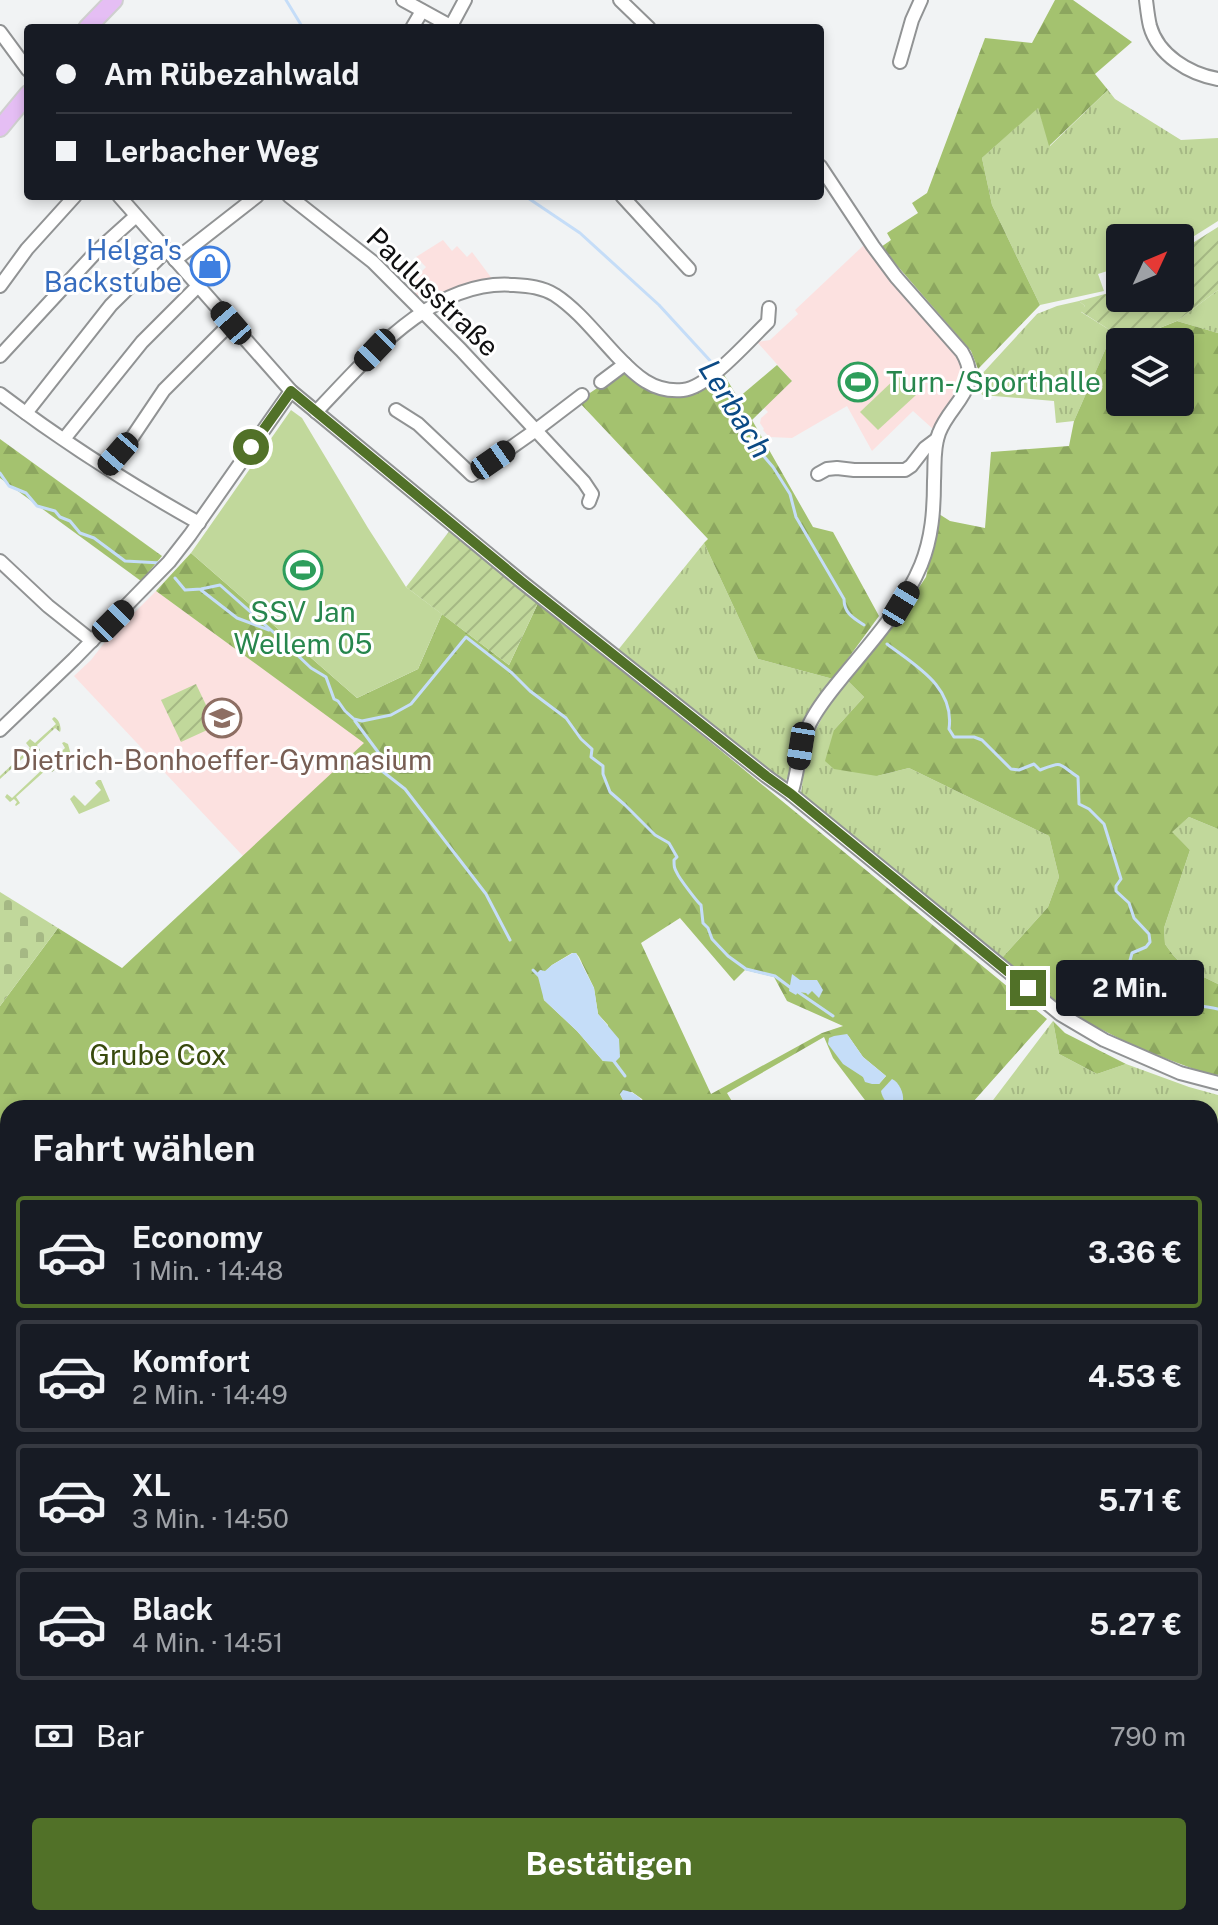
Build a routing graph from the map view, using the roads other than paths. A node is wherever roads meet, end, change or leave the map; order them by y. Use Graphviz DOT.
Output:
graph roads {
  1 [pos="114,0"];
  2 [pos="403,0"];
  3 [pos="465,0"];
  4 [pos="620,0"];
  5 [pos="921,0"];
  6 [pos="1146,0"];
  7 [pos="422,11"];
  8 [pos="91,24"];
  9 [pos="414,24"];
  10 [pos="447,24"];
  11 [pos="454,24"];
  12 [pos="645,24"];
  13 [pos="0,32"];
  14 [pos="900,62"];
  15 [pos="24,65"];
  16 [pos="1218,79"];
  17 [pos="24,99"];
  18 [pos="0,128"];
  19 [pos="824,172"];
  20 [pos="71,200"];
  21 [pos="122,200"];
  22 [pos="251,200"];
  23 [pos="294,200"];
  24 [pos="626,200"];
  25 [pos="136,216"];
  26 [pos="171,255"];
  27 [pos="689,269"];
  28 [pos="0,286"];
  29 [pos="197,287"];
  30 [pos="769,308"];
  31 [pos="423,312"];
  32 [pos="231,323"];
  33 [pos="0,356"];
  34 [pos="625,364"];
  35 [pos="601,382"];
  36 [pos="291,391"];
  37 [pos="0,394"];
  38 [pos="582,395"];
  39 [pos="396,410"];
  40 [pos="316,412"];
  41 [pos="26,413"];
  42 [pos="536,430"];
  43 [pos="64,439"];
  44 [pos="937,439"];
  45 [pos="107,467"];
  46 [pos="818,474"];
  47 [pos="589,502"];
  48 [pos="196,521"];
  49 [pos="0,561"];
  50 [pos="92,641"];
  51 [pos="0,730"];
  52 [pos="791,794"];
  53 [pos="1218,1083"];
  1 -- 8 [label="main road"];
  2 -- 7 [label="street"];
  3 -- 11 [label="street"];
  4 -- 12 [label="street"];
  5 -- 14 [label="street"];
  6 -- 16 [label="street"];
  7 -- 9 [label="street"];
  7 -- 10 [label="street"];
  13 -- 15 [label="street"];
  17 -- 18 [label="main road"];
  19 -- 44 [label="street"];
  20 -- 28 [label="street"];
  21 -- 25 [label="street"];
  22 -- 26 [label="street"];
  23 -- 31 [label="street, Paulusstraße"];
  24 -- 27 [label="street"];
  25 -- 26 [label="street"];
  25 -- 33 [label="street"];
  26 -- 29 [label="street"];
  26 -- 41 [label="street"];
  29 -- 32 [label="street"];
  29 -- 43 [label="street"];
  30 -- 34 [label="street"];
  31 -- 34 [label="street"];
  31 -- 40 [label="street"];
  31 -- 42 [label="street, Paulusstraße"];
  32 -- 36 [label="street"];
  32 -- 45 [label="street"];
  34 -- 35 [label="street"];
  36 -- 40 [label="street"];
  36 -- 48 [label="street"];
  37 -- 41 [label="street"];
  38 -- 42 [label="street"];
  39 -- 42 [label="street"];
  40 -- 52 [label="street"];
  41 -- 43 [label="street"];
  42 -- 47 [label="street, Paulusstraße"];
  43 -- 45 [label="street"];
  44 -- 46 [label="street"];
  44 -- 52 [label="street"];
  45 -- 48 [label="street"];
  48 -- 50 [label="street"];
  49 -- 50 [label="street"];
  50 -- 51 [label="street"];
  52 -- 53 [label="street"];
}
